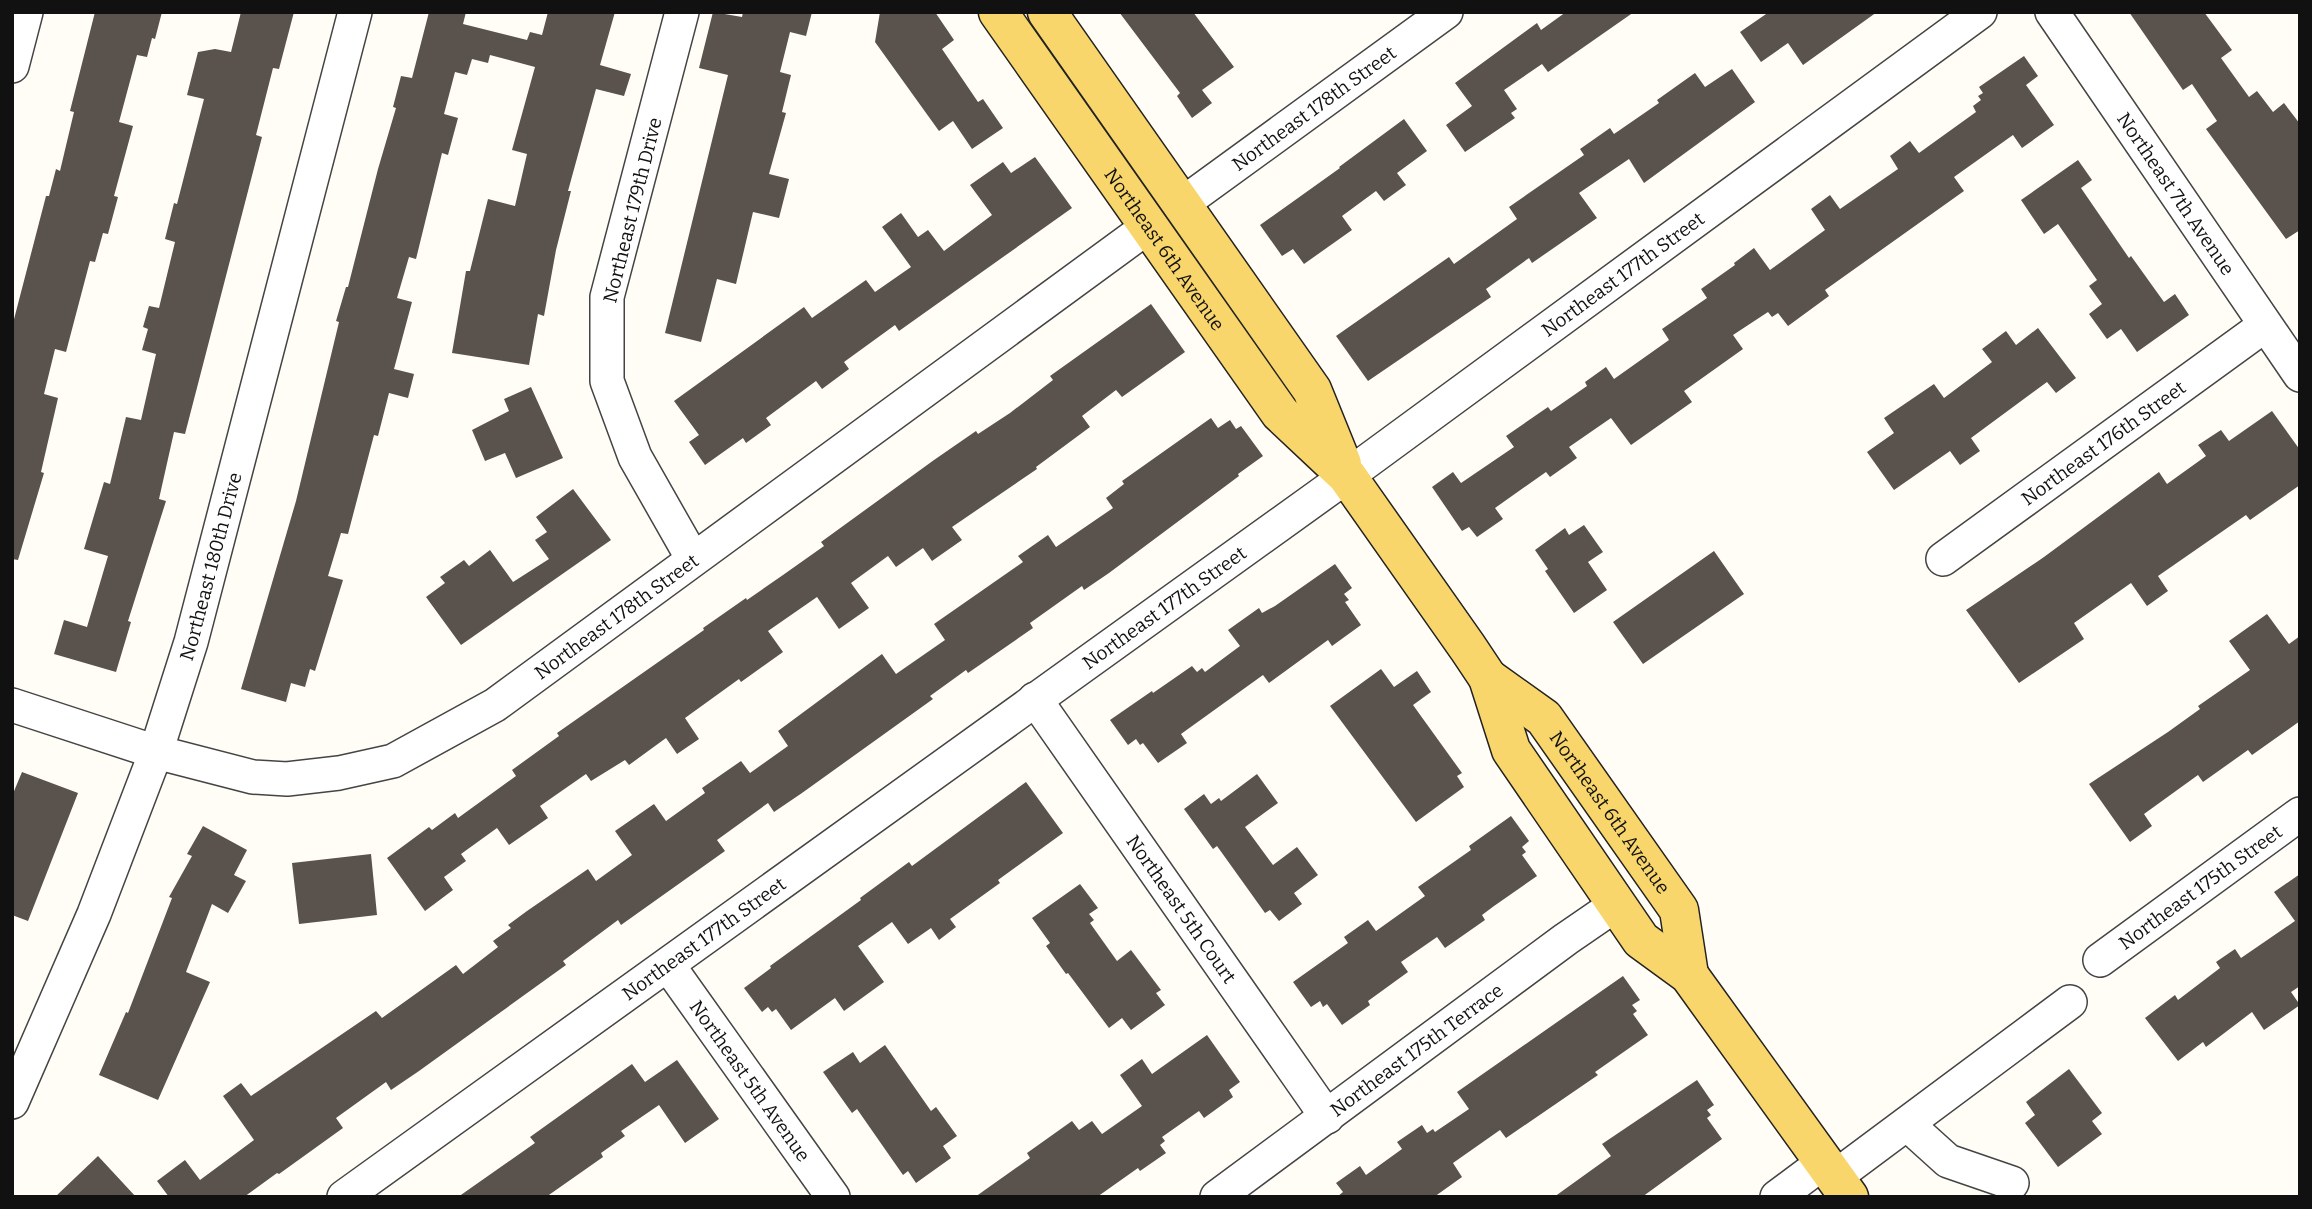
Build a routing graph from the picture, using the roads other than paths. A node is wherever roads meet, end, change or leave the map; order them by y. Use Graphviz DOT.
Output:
graph roads {
  1 [pos="26,12"];
  2 [pos="355,12"];
  3 [pos="682,12"];
  4 [pos="998,12"];
  5 [pos="1048,12"];
  6 [pos="1980,12"];
  7 [pos="2052,12"];
  8 [pos="1435,16"];
  9 [pos="12,66"];
  10 [pos="1182,204"];
  11 [pos="1149,226"];
  12 [pos="2264,326"];
  13 [pos="2300,375"];
  14 [pos="1347,476"];
  15 [pos="693,559"];
  16 [pos="1943,559"];
  17 [pos="1488,678"];
  18 [pos="1035,699"];
  19 [pos="12,705"];
  20 [pos="156,752"];
  21 [pos="2300,814"];
  22 [pos="1617,904"];
  23 [pos="2100,960"];
  24 [pos="668,965"];
  25 [pos="1689,975"];
  26 [pos="2070,1002"];
  27 [pos="12,1102"];
  28 [pos="1328,1116"];
  29 [pos="1907,1124"];
  30 [pos="1836,1179"];
  31 [pos="2012,1183"];
  32 [pos="344,1197"];
  33 [pos="833,1197"];
  34 [pos="1217,1197"];
  35 [pos="1777,1197"];
  1 -- 9 [label="street"];
  2 -- 20 [label="street, Northeast 180th Drive"];
  3 -- 15 [label="street, Northeast 179th Drive"];
  4 -- 11 [label="main road, Northeast 6th Avenue"];
  5 -- 10 [label="main road, Northeast 6th Avenue"];
  6 -- 14 [label="street, Northeast 177th Street"];
  7 -- 12 [label="street, Northeast 7th Avenue"];
  8 -- 10 [label="street, Northeast 178th Street"];
  10 -- 14 [label="main road, Northeast 6th Avenue"];
  11 -- 14 [label="main road, Northeast 6th Avenue"];
  11 -- 15 [label="street, Northeast 178th Street"];
  12 -- 13 [label="street, Northeast 7th Avenue"];
  12 -- 16 [label="street, Northeast 176th Street"];
  14 -- 17 [label="main road, Northeast 6th Avenue"];
  14 -- 18 [label="street, Northeast 177th Street"];
  15 -- 20 [label="street, Northeast 178th Street"];
  17 -- 22 [label="main road, Northeast 6th Avenue"];
  17 -- 25 [label="main road, Northeast 6th Avenue"];
  18 -- 24 [label="street, Northeast 177th Street"];
  18 -- 28 [label="street, Northeast 5th Court"];
  19 -- 20 [label="street, Northeast 178th Street"];
  20 -- 27 [label="street, Northeast 180th Drive"];
  21 -- 23 [label="street, Northeast 175th Street"];
  22 -- 25 [label="main road, Northeast 6th Avenue"];
  22 -- 28 [label="street, Northeast 175th Terrace"];
  24 -- 32 [label="street, Northeast 177th Street"];
  24 -- 33 [label="street, Northeast 5th Avenue"];
  25 -- 30 [label="main road, Northeast 6th Avenue"];
  26 -- 29 [label="street"];
  28 -- 34 [label="street, Northeast 175th Terrace"];
  29 -- 30 [label="street"];
  29 -- 31 [label="street"];
  30 -- 35 [label="street"];
}
